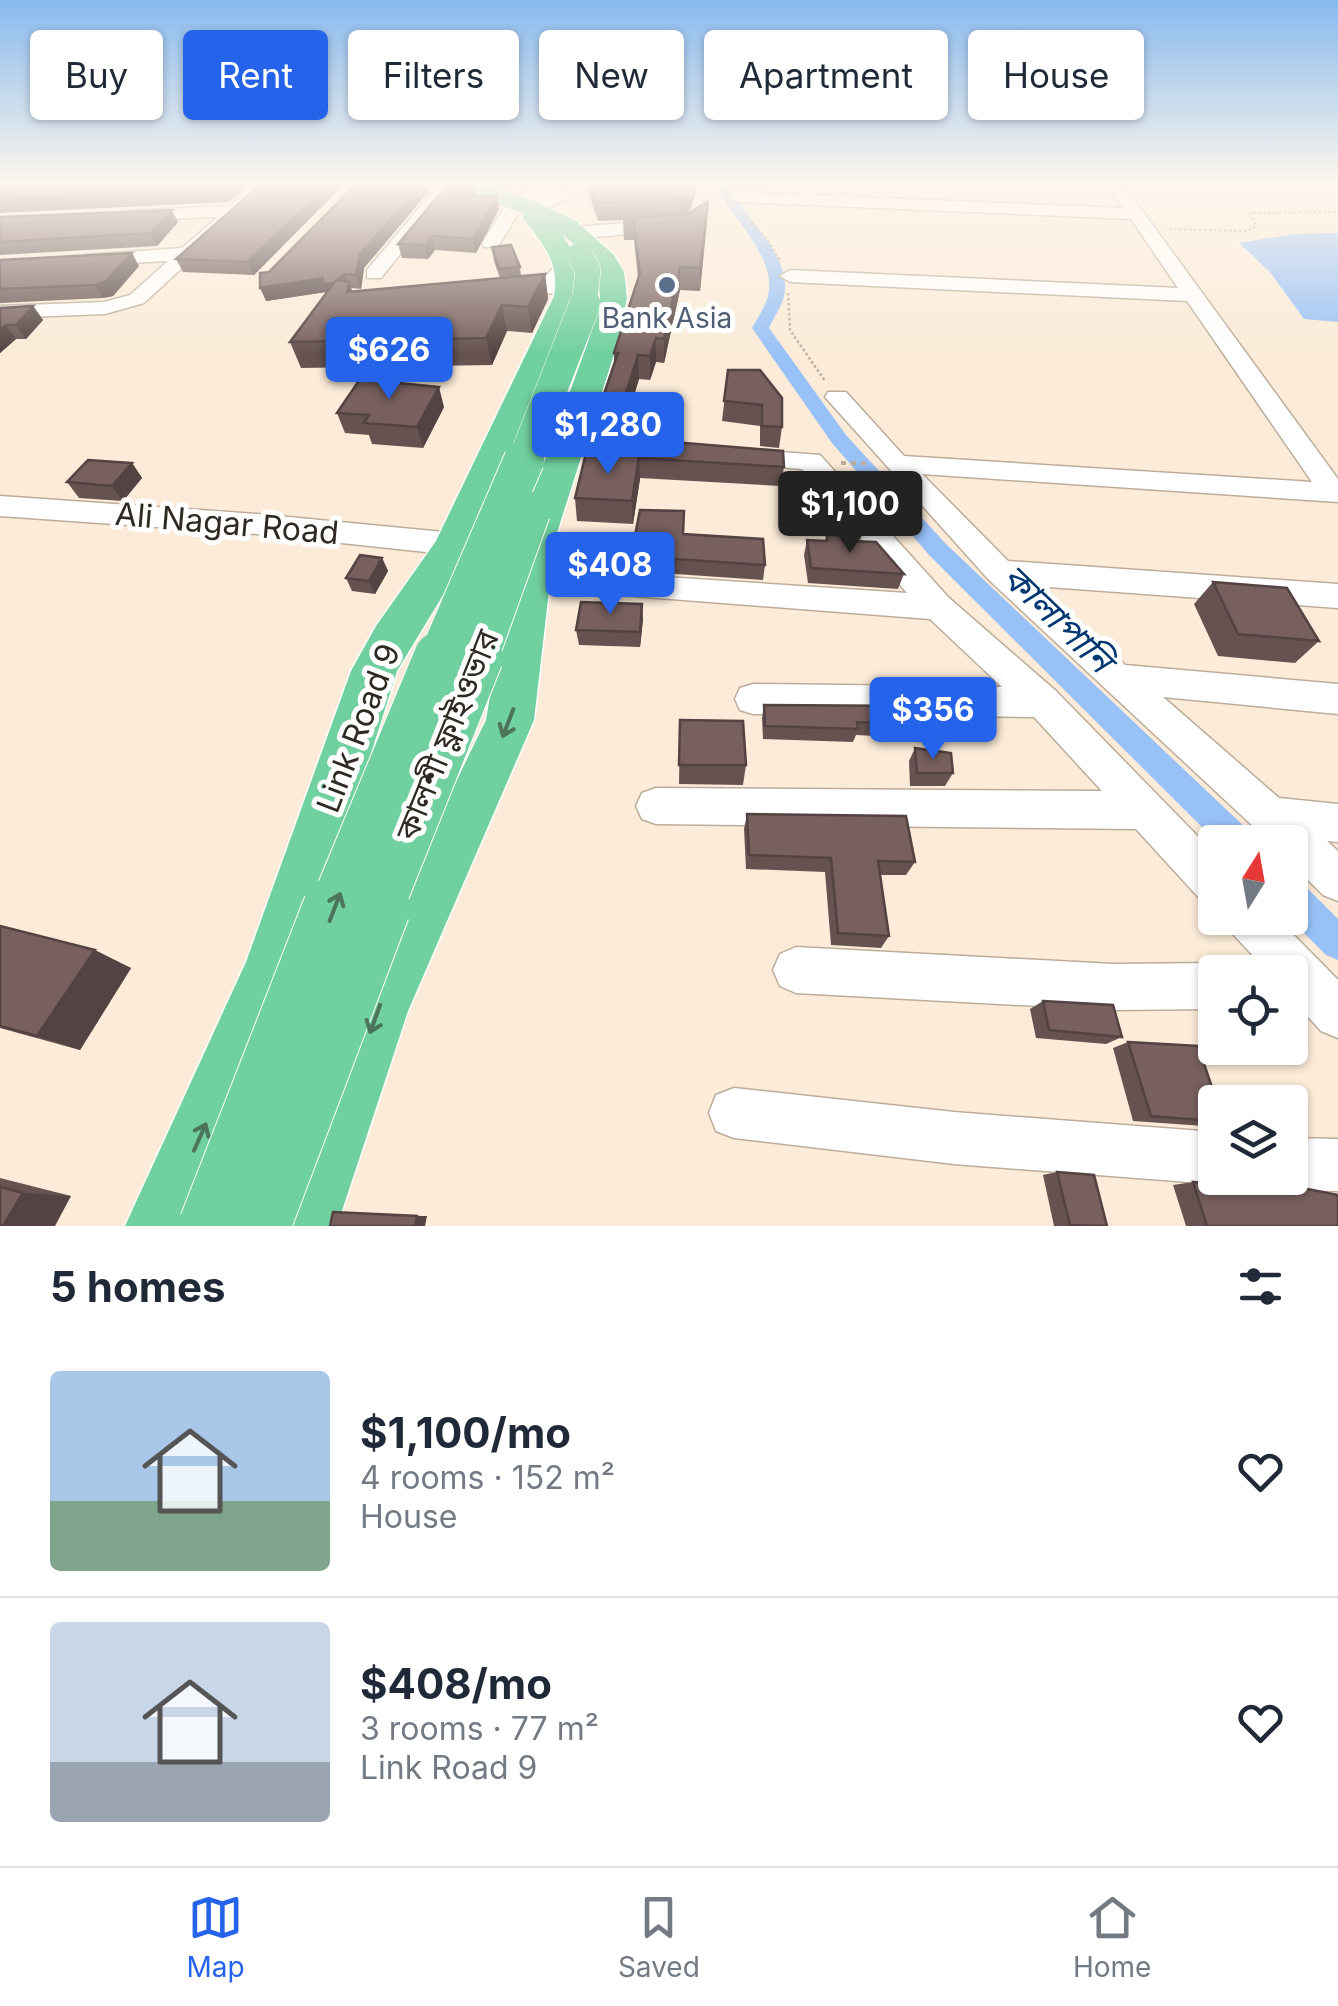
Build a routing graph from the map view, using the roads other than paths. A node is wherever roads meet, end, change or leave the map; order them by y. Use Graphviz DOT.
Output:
graph roads {
  1 [pos="202,240"];
  2 [pos="402,240"];
  3 [pos="507,240"];
  4 [pos="559,240"];
  5 [pos="563,240"];
  6 [pos="568,240"];
  7 [pos="571,240"];
  8 [pos="579,240"];
  9 [pos="1155,240"];
  10 [pos="490,243"];
  11 [pos="187,254"];
  12 [pos="75,260"];
  13 [pos="374,274"];
  14 [pos="790,276"];
  15 [pos="478,294"];
  16 [pos="1194,295"];
  17 [pos="0,312"];
  18 [pos="837,397"];
  19 [pos="570,443"];
  20 [pos="885,464"];
  21 [pos="1336,493"];
  22 [pos="0,506"];
  23 [pos="454,544"];
  24 [pos="1000,572"];
  25 [pos="604,584"];
  26 [pos="1338,596"];
  27 [pos="938,607"];
  28 [pos="374,672"];
  29 [pos="520,674"];
  30 [pos="1120,678"];
  31 [pos="753,699"];
  32 [pos="1338,699"];
  33 [pos="1043,702"];
  34 [pos="656,806"];
  35 [pos="1145,810"];
  36 [pos="1273,816"];
  37 [pos="1338,823"];
  38 [pos="1198,866"];
  39 [pos="1338,880"];
  40 [pos="1262,935"];
  41 [pos="796,970"];
  42 [pos="1198,986"];
  43 [pos="1313,995"];
  44 [pos="734,1113"];
  45 [pos="1198,1157"];
  46 [pos="1308,1164"];
  47 [pos="1338,1165"];
  48 [pos="161,1226"];
  49 [pos="211,1226"];
  50 [pos="258,1226"];
  51 [pos="301,1226"];
  1 -- 11 [label="street"];
  2 -- 13 [label="street"];
  3 -- 10 [label="street"];
  4 -- 15 [label="street"];
  5 -- 23 [label="main road, Link Road 9"];
  49 -- 6 [label="main road, one-way, bridge"];
  7 -- 50 [label="main road, কালশী ফ্লাইওভার, bridge"];
  8 -- 19 [label="main road"];
  9 -- 16 [label="street"];
  11 -- 12 [label="street"];
  11 -- 17 [label="street"];
  14 -- 16 [label="street"];
  16 -- 21 [label="street"];
  18 -- 20 [label="street"];
  19 -- 27 [label="street"];
  19 -- 29 [label="main road"];
  20 -- 21 [label="street"];
  20 -- 24 [label="street"];
  22 -- 23 [label="street, Ali Nagar Road"];
  23 -- 28 [label="main road, Link Road 9"];
  24 -- 26 [label="street"];
  24 -- 30 [label="street"];
  25 -- 27 [label="street"];
  27 -- 33 [label="street"];
  28 -- 29 [label="main road"];
  48 -- 28 [label="main road, Link Road 9, one-way"];
  29 -- 51 [label="main road, one-way"];
  30 -- 32 [label="street"];
  30 -- 36 [label="street"];
  31 -- 33 [label="street"];
  33 -- 35 [label="street"];
  34 -- 35 [label="street"];
  35 -- 38 [label="street"];
  36 -- 37 [label="street"];
  36 -- 39 [label="street"];
  40 -- 43 [label="street"];
  41 -- 42 [label="street"];
  44 -- 45 [label="street"];
  46 -- 47 [label="street"];
}
